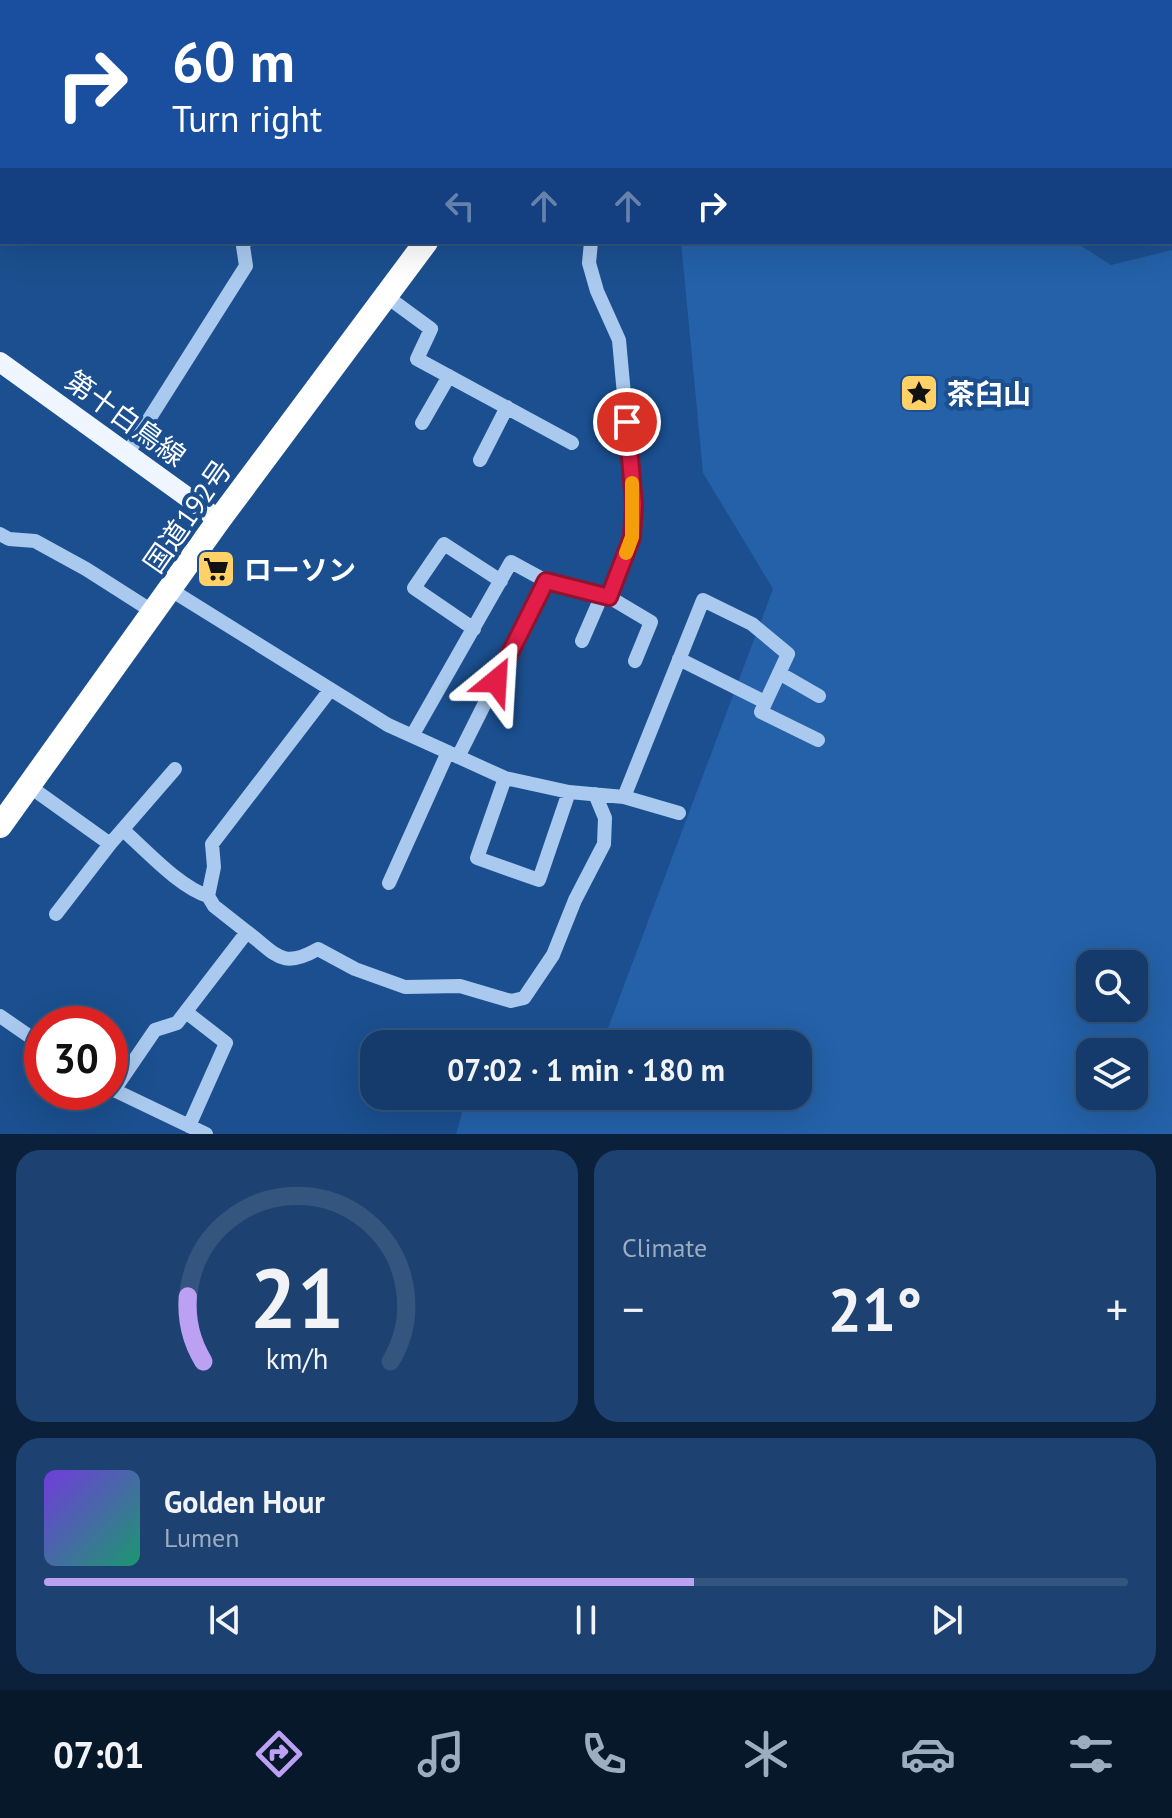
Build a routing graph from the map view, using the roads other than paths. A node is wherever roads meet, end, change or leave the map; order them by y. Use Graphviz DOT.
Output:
graph roads {
  1 [pos="244,244"];
  2 [pos="591,244"];
  3 [pos="416,246"];
  4 [pos="386,296"];
  5 [pos="0,362"];
  6 [pos="449,376"];
  7 [pos="507,407"];
  8 [pos="422,423"];
  9 [pos="572,443"];
  10 [pos="127,454"];
  11 [pos="480,460"];
  12 [pos="219,520"];
  13 [pos="0,534"];
  14 [pos="501,581"];
  15 [pos="546,581"];
  16 [pos="171,590"];
  17 [pos="605,596"];
  18 [pos="155,613"];
  19 [pos="474,629"];
  20 [pos="582,641"];
  21 [pos="679,659"];
  22 [pos="635,661"];
  23 [pos="779,673"];
  24 [pos="330,690"];
  25 [pos="819,696"];
  26 [pos="765,702"];
  27 [pos="412,736"];
  28 [pos="818,740"];
  29 [pos="453,754"];
  30 [pos="175,769"];
  31 [pos="505,778"];
  32 [pos="29,786"];
  33 [pos="569,792"];
  34 [pos="595,794"];
  35 [pos="624,797"];
  36 [pos="679,813"];
  37 [pos="0,826"];
  38 [pos="123,830"];
  39 [pos="110,844"];
  40 [pos="389,883"];
  41 [pos="208,896"];
  42 [pos="56,914"];
  43 [pos="247,932"];
  44 [pos="186,1012"];
  45 [pos="0,1016"];
  46 [pos="24,1033"];
  47 [pos="128,1066"];
  48 [pos="128,1096"];
  49 [pos="189,1126"];
  50 [pos="206,1134"];
  1 -- 10 [label="street"];
  2 -- 17 [label="street"];
  3 -- 4 [label="highway, 国道192号"];
  4 -- 6 [label="street"];
  4 -- 12 [label="highway, 国道192号"];
  5 -- 10 [label="main road, 第十白鳥線"];
  6 -- 7 [label="street"];
  6 -- 8 [label="street"];
  7 -- 9 [label="street"];
  7 -- 11 [label="street"];
  10 -- 12 [label="main road, 第十白鳥線"];
  12 -- 16 [label="highway, 国道192号"];
  13 -- 18 [label="street"];
  14 -- 15 [label="street"];
  14 -- 19 [label="street"];
  14 -- 19 [label="street"];
  15 -- 17 [label="street"];
  15 -- 29 [label="street"];
  16 -- 18 [label="highway, 国道192号"];
  16 -- 24 [label="street"];
  17 -- 20 [label="street"];
  17 -- 22 [label="street"];
  18 -- 32 [label="highway, 国道192号"];
  19 -- 27 [label="street"];
  21 -- 23 [label="street"];
  21 -- 26 [label="street"];
  21 -- 35 [label="street"];
  23 -- 25 [label="street"];
  23 -- 26 [label="street"];
  24 -- 27 [label="street"];
  24 -- 41 [label="street"];
  26 -- 28 [label="street"];
  27 -- 29 [label="street"];
  29 -- 31 [label="street"];
  29 -- 40 [label="street"];
  30 -- 38 [label="street"];
  31 -- 33 [label="street"];
  31 -- 33 [label="street"];
  32 -- 37 [label="highway, 国道192号"];
  32 -- 39 [label="street"];
  33 -- 34 [label="street"];
  34 -- 35 [label="street"];
  34 -- 43 [label="street"];
  35 -- 36 [label="street"];
  38 -- 39 [label="street"];
  38 -- 41 [label="street"];
  39 -- 42 [label="street"];
  41 -- 43 [label="street"];
  43 -- 44 [label="street"];
  44 -- 47 [label="street"];
  44 -- 49 [label="street"];
  45 -- 46 [label="street"];
  48 -- 49 [label="street"];
  49 -- 50 [label="street"];
}
